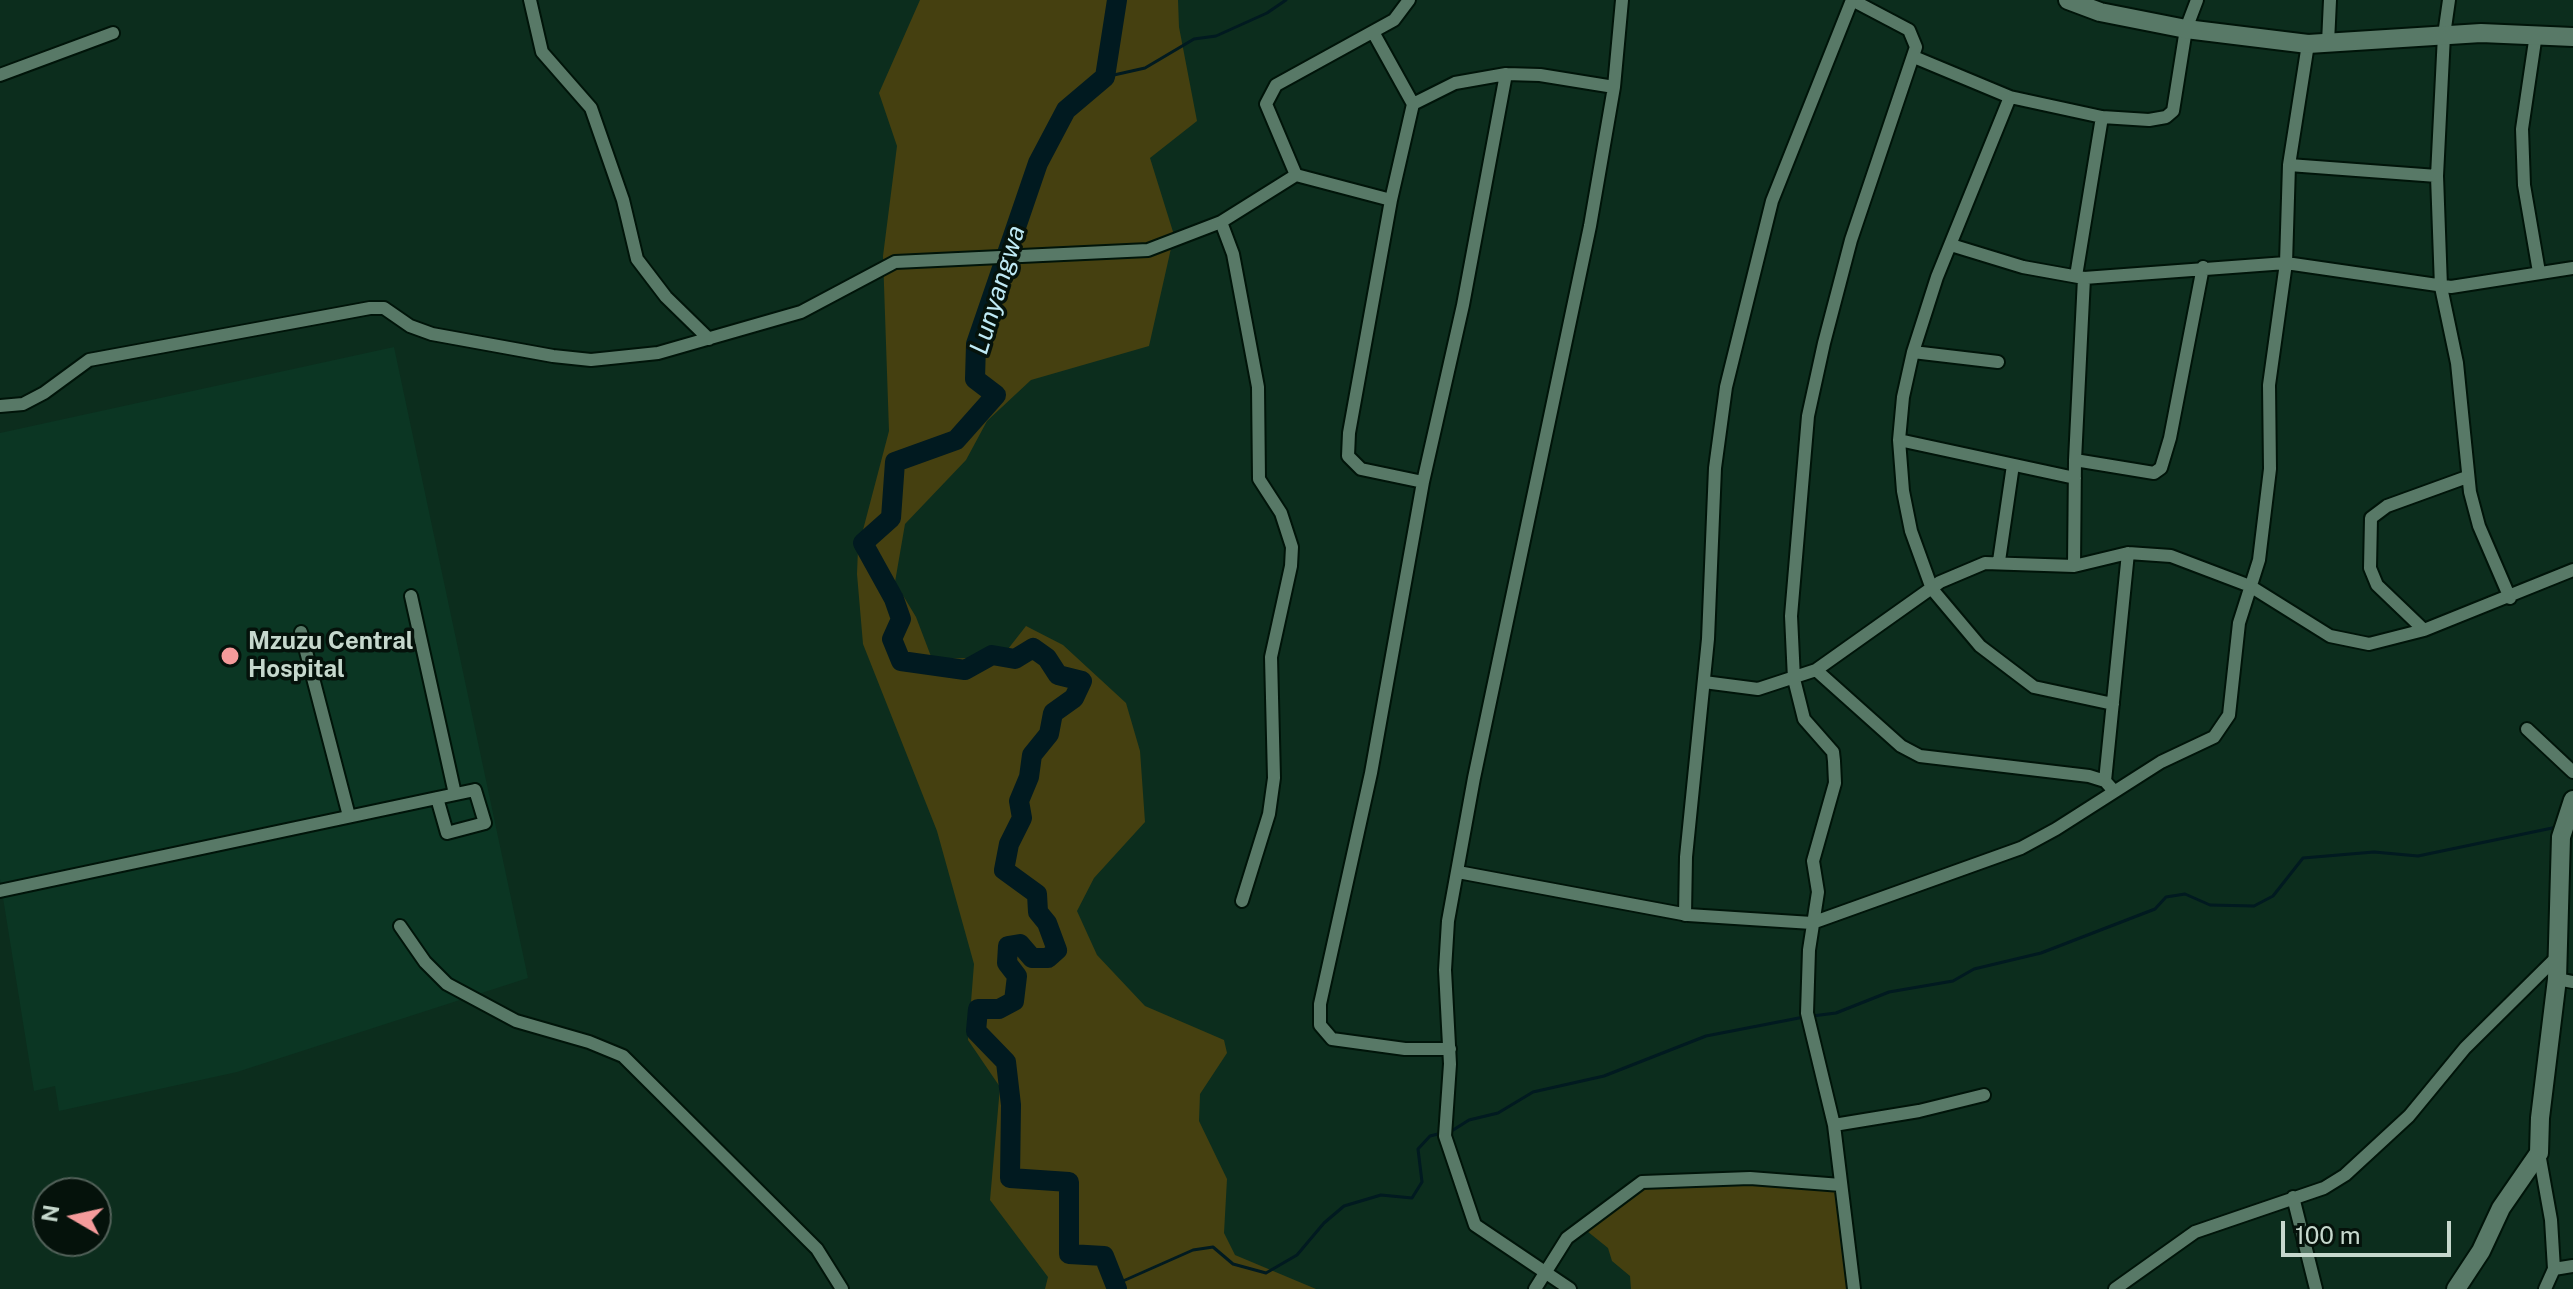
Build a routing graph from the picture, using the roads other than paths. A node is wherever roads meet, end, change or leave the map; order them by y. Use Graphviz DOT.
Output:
graph roads {
  1 [pos="530,0"];
  2 [pos="1409,0"];
  3 [pos="1622,0"];
  4 [pos="1852,0"];
  5 [pos="2068,0"];
  6 [pos="2197,0"];
  7 [pos="2330,0"];
  8 [pos="2449,0"];
  9 [pos="2186,29"];
  10 [pos="1373,32"];
  11 [pos="113,33"];
  12 [pos="2536,34"];
  13 [pos="2444,35"];
  14 [pos="2573,37"];
  15 [pos="2328,43"];
  16 [pos="2308,44"];
  17 [pos="1914,57"];
  18 [pos="0,74"];
  19 [pos="1506,74"];
  20 [pos="1614,87"];
  21 [pos="2010,97"];
  22 [pos="1413,104"];
  23 [pos="2102,117"];
  24 [pos="2289,165"];
  25 [pos="1296,175"];
  26 [pos="2437,176"];
  27 [pos="1391,200"];
  28 [pos="1221,222"];
  29 [pos="1951,245"];
  30 [pos="2286,263"];
  31 [pos="2203,267"];
  32 [pos="2573,268"];
  33 [pos="2539,272"];
  34 [pos="2080,277"];
  35 [pos="2441,287"];
  36 [pos="709,339"];
  37 [pos="1913,352"];
  38 [pos="1998,362"];
  39 [pos="0,406"];
  40 [pos="1899,440"];
  41 [pos="2075,460"];
  42 [pos="2013,465"];
  43 [pos="2467,477"];
  44 [pos="2075,478"];
  45 [pos="1423,482"];
  46 [pos="2128,553"];
  47 [pos="1999,561"];
  48 [pos="2074,566"];
  49 [pos="2573,570"];
  50 [pos="2250,586"];
  51 [pos="1932,589"];
  52 [pos="411,596"];
  53 [pos="2510,598"];
  54 [pos="2424,630"];
  55 [pos="301,632"];
  56 [pos="1816,670"];
  57 [pos="1794,679"];
  58 [pos="1704,682"];
  59 [pos="2113,704"];
  60 [pos="2527,729"];
  61 [pos="2573,772"];
  62 [pos="2109,786"];
  63 [pos="455,794"];
  64 [pos="437,798"];
  65 [pos="2573,800"];
  66 [pos="349,816"];
  67 [pos="1458,872"];
  68 [pos="0,891"];
  69 [pos="1242,901"];
  70 [pos="1685,915"];
  71 [pos="1812,923"];
  72 [pos="400,926"];
  73 [pos="2558,956"];
  74 [pos="2565,980"];
  75 [pos="1450,1049"];
  76 [pos="1984,1095"];
  77 [pos="1834,1125"];
  78 [pos="2539,1153"];
  79 [pos="1841,1185"];
  80 [pos="2293,1197"];
  81 [pos="2573,1266"];
  82 [pos="2554,1269"];
  83 [pos="1544,1270"];
  84 [pos="842,1289"];
  85 [pos="1535,1289"];
  86 [pos="1570,1289"];
  87 [pos="1854,1289"];
  88 [pos="2115,1289"];
  89 [pos="2316,1289"];
  90 [pos="2456,1289"];
  91 [pos="2545,1289"];
  1 -- 36 [label="street"];
  2 -- 10 [label="street"];
  3 -- 20 [label="street"];
  4 -- 17 [label="street"];
  4 -- 58 [label="street"];
  5 -- 9 [label="street"];
  6 -- 9 [label="street"];
  7 -- 15 [label="street"];
  8 -- 13 [label="street"];
  9 -- 16 [label="street"];
  9 -- 23 [label="street"];
  10 -- 22 [label="street"];
  10 -- 25 [label="street"];
  11 -- 18 [label="street"];
  12 -- 13 [label="street"];
  12 -- 14 [label="street"];
  12 -- 33 [label="street"];
  13 -- 15 [label="street"];
  13 -- 26 [label="street"];
  15 -- 16 [label="street"];
  16 -- 24 [label="street"];
  17 -- 21 [label="street"];
  17 -- 57 [label="street"];
  19 -- 20 [label="street"];
  19 -- 22 [label="street"];
  19 -- 45 [label="street"];
  20 -- 67 [label="street"];
  21 -- 23 [label="street"];
  21 -- 29 [label="street"];
  22 -- 27 [label="street"];
  23 -- 34 [label="street"];
  24 -- 26 [label="street"];
  24 -- 30 [label="street"];
  25 -- 27 [label="street"];
  25 -- 28 [label="street"];
  26 -- 35 [label="street"];
  27 -- 45 [label="street"];
  28 -- 36 [label="street"];
  28 -- 69 [label="street"];
  29 -- 34 [label="street"];
  29 -- 37 [label="street"];
  30 -- 31 [label="street"];
  30 -- 35 [label="street"];
  30 -- 50 [label="street"];
  31 -- 34 [label="street"];
  31 -- 41 [label="street"];
  32 -- 33 [label="street"];
  33 -- 35 [label="street"];
  34 -- 41 [label="street"];
  35 -- 43 [label="street"];
  36 -- 39 [label="street"];
  37 -- 38 [label="street"];
  37 -- 40 [label="street"];
  40 -- 42 [label="street"];
  40 -- 51 [label="street"];
  41 -- 44 [label="street"];
  42 -- 44 [label="street"];
  42 -- 47 [label="street"];
  43 -- 53 [label="street"];
  43 -- 54 [label="street"];
  44 -- 48 [label="street"];
  45 -- 75 [label="street"];
  46 -- 48 [label="street"];
  46 -- 50 [label="street"];
  46 -- 59 [label="street"];
  47 -- 48 [label="street"];
  47 -- 51 [label="street"];
  49 -- 53 [label="street"];
  50 -- 54 [label="street"];
  50 -- 62 [label="street"];
  51 -- 56 [label="street"];
  51 -- 59 [label="street"];
  52 -- 63 [label="street"];
  53 -- 54 [label="street"];
  55 -- 66 [label="street"];
  56 -- 57 [label="street"];
  56 -- 62 [label="street"];
  57 -- 58 [label="street"];
  57 -- 71 [label="street"];
  58 -- 70 [label="street"];
  59 -- 62 [label="street"];
  60 -- 61 [label="street"];
  62 -- 71 [label="street"];
  63 -- 64 [label="street"];
  63 -- 64 [label="street"];
  64 -- 66 [label="street"];
  65 -- 73 [label="street"];
  66 -- 68 [label="street"];
  67 -- 70 [label="street"];
  67 -- 75 [label="street"];
  70 -- 71 [label="street"];
  71 -- 77 [label="street"];
  72 -- 84 [label="street"];
  73 -- 74 [label="street"];
  73 -- 80 [label="street"];
  74 -- 78 [label="street"];
  75 -- 83 [label="street"];
  76 -- 77 [label="street"];
  77 -- 79 [label="street"];
  78 -- 82 [label="street"];
  78 -- 90 [label="street"];
  79 -- 83 [label="street"];
  79 -- 87 [label="street"];
  80 -- 88 [label="street"];
  80 -- 89 [label="street"];
  81 -- 82 [label="street"];
  82 -- 91 [label="street"];
  83 -- 85 [label="street"];
  83 -- 86 [label="street"];
}
